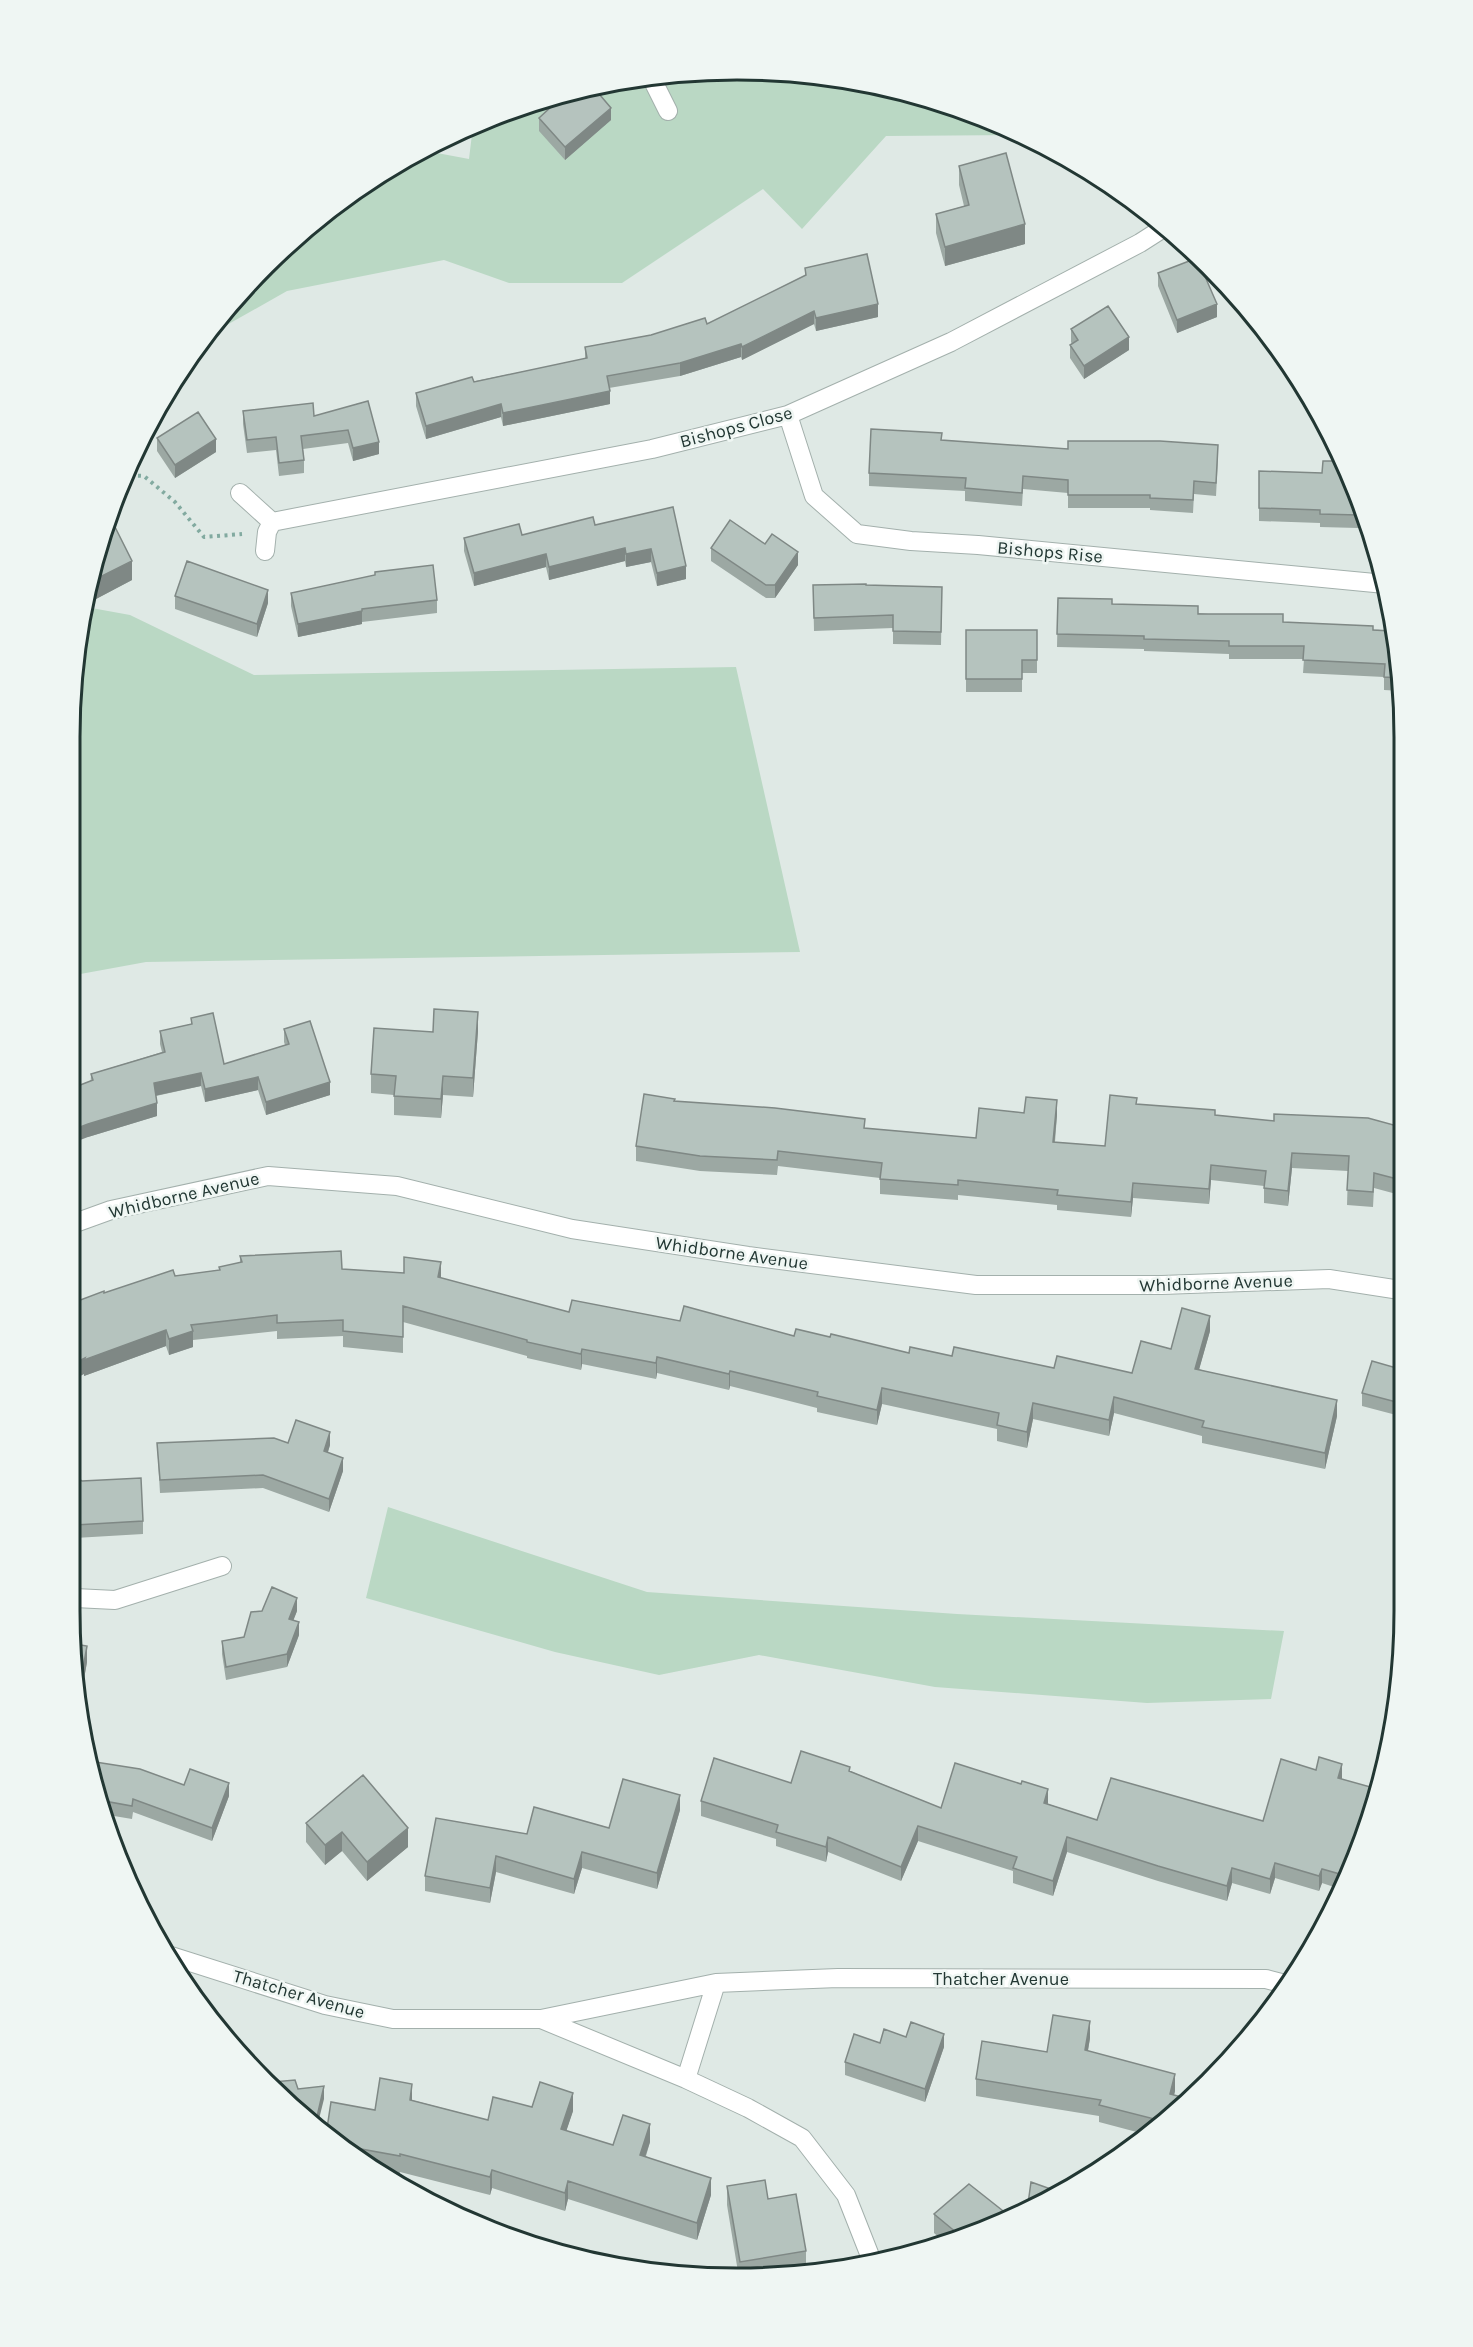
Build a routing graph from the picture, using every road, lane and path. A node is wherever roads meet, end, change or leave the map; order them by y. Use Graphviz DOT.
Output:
graph roads {
  1 [pos="655,85"];
  2 [pos="668,111"];
  3 [pos="1157,232"];
  4 [pos="788,415"];
  5 [pos="134,476"];
  6 [pos="240,493"];
  7 [pos="270,527"];
  8 [pos="265,551"];
  9 [pos="1375,583"];
  10 [pos="80,1221"];
  11 [pos="1394,1289"];
  12 [pos="222,1566"];
  13 [pos="80,1598"];
  14 [pos="180,1960"];
  15 [pos="1279,1982"];
  16 [pos="716,1983"];
  17 [pos="541,2019"];
  18 [pos="686,2079"];
  19 [pos="869,2254"];
  1 -- 2 [label="street"];
  3 -- 4 [label="street, Bishops Close"];
  4 -- 7 [label="street, Bishops Close"];
  4 -- 9 [label="street, Bishops Rise"];
  5 -- 7 [label="path"];
  6 -- 7 [label="street"];
  7 -- 8 [label="street"];
  10 -- 11 [label="street, Whidborne Avenue"];
  12 -- 13 [label="street"];
  14 -- 17 [label="street, Thatcher Avenue"];
  15 -- 16 [label="street, Thatcher Avenue"];
  16 -- 17 [label="street, Thatcher Avenue"];
  16 -- 18 [label="street"];
  17 -- 18 [label="street, Thatcher Avenue"];
  18 -- 19 [label="street, Thatcher Avenue"];
}
